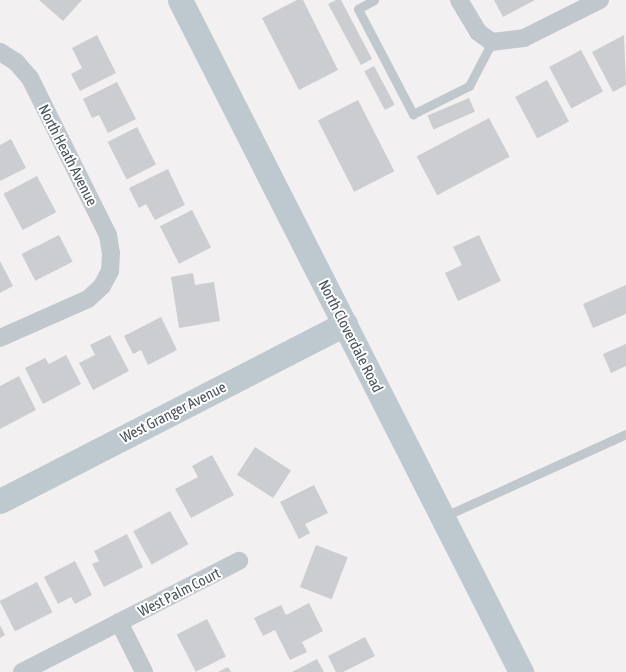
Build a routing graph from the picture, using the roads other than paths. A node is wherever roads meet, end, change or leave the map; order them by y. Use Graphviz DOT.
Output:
graph roads {
  1 [pos="180,0"];
  2 [pos="374,0"];
  3 [pos="459,0"];
  4 [pos="600,0"];
  5 [pos="492,42"];
  6 [pos="0,52"];
  7 [pos="345,324"];
  8 [pos="0,338"];
  9 [pos="626,434"];
  10 [pos="0,501"];
  11 [pos="443,517"];
  12 [pos="239,561"];
  13 [pos="119,622"];
  14 [pos="22,672"];
  15 [pos="144,672"];
  16 [pos="521,672"];
  1 -- 7 [label="main road, North Cloverdale Road"];
  2 -- 5 [label="lane"];
  3 -- 5 [label="street"];
  4 -- 5 [label="street"];
  6 -- 8 [label="street, North Heath Avenue"];
  7 -- 10 [label="main road, West Granger Avenue"];
  7 -- 11 [label="main road, North Cloverdale Road"];
  9 -- 11 [label="lane"];
  11 -- 16 [label="main road, North Cloverdale Road"];
  12 -- 13 [label="street, West Palm Court"];
  13 -- 14 [label="street, West Palm Court"];
  13 -- 15 [label="street"];
}
